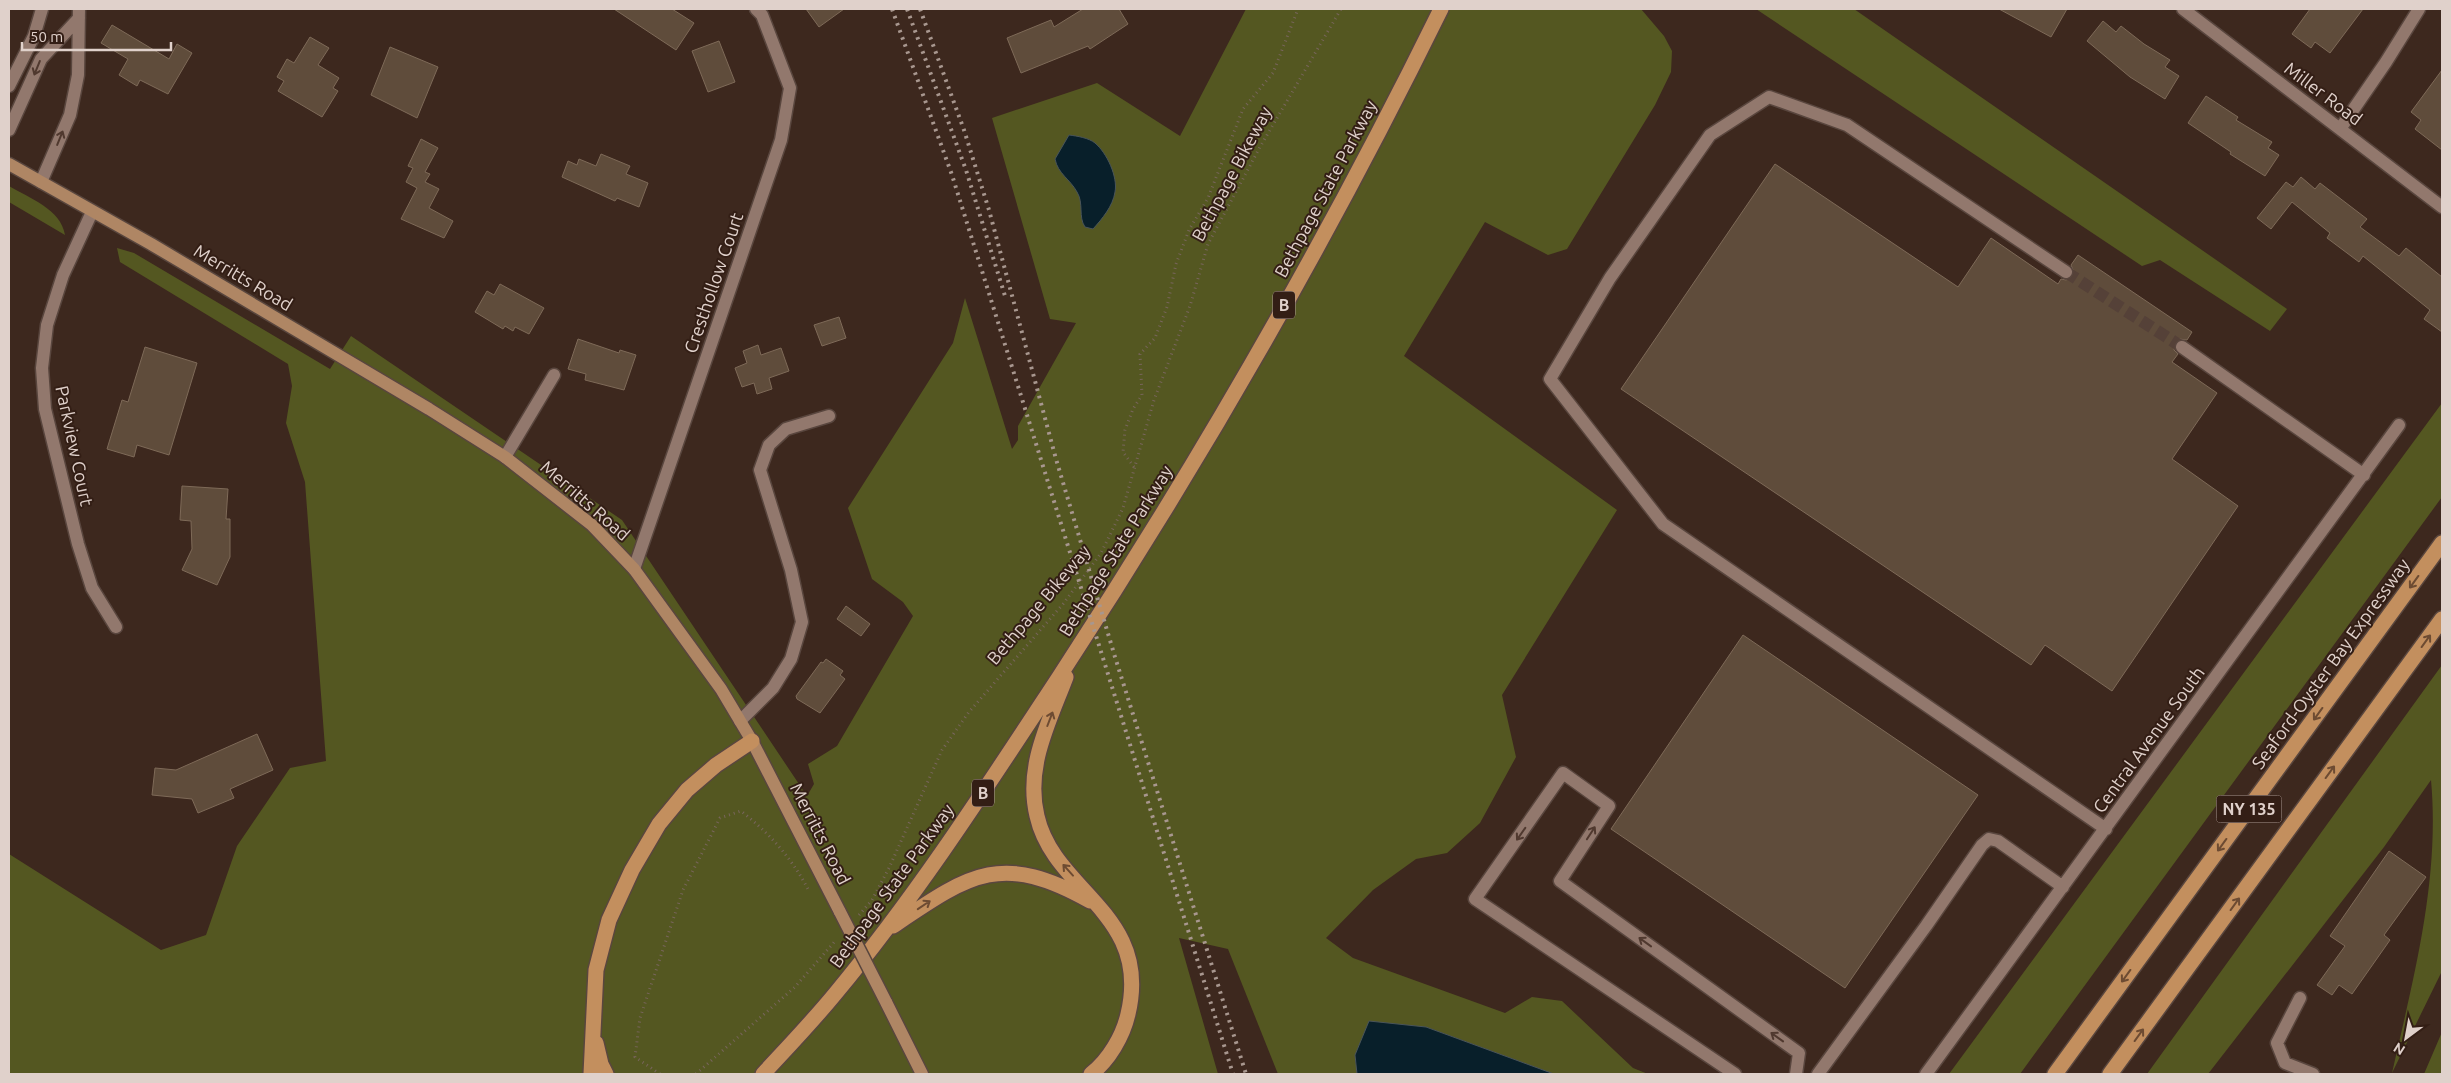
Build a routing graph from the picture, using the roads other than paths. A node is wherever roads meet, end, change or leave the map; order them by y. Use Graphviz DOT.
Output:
graph roads {
  1 [pos="42,9"];
  2 [pos="756,9"];
  3 [pos="1441,9"];
  4 [pos="2183,9"];
  5 [pos="2419,9"];
  6 [pos="79,14"];
  7 [pos="9,86"];
  8 [pos="2340,128"];
  9 [pos="9,130"];
  10 [pos="9,164"];
  11 [pos="41,182"];
  12 [pos="2442,207"];
  13 [pos="92,212"];
  14 [pos="2066,272"];
  15 [pos="2182,348"];
  16 [pos="554,375"];
  17 [pos="829,416"];
  18 [pos="2399,425"];
  19 [pos="505,458"];
  20 [pos="2364,475"];
  21 [pos="2442,543"];
  22 [pos="634,569"];
  23 [pos="2442,619"];
  24 [pos="116,628"];
  25 [pos="1077,650"];
  26 [pos="740,721"];
  27 [pos="752,740"];
  28 [pos="2106,829"];
  29 [pos="2064,887"];
  30 [pos="1100,907"];
  31 [pos="884,932"];
  32 [pos="2300,998"];
  33 [pos="592,1026"];
  34 [pos="591,1074"];
  35 [pos="606,1074"];
  36 [pos="763,1074"];
  37 [pos="922,1074"];
  38 [pos="1091,1074"];
  39 [pos="1735,1074"];
  40 [pos="1796,1074"];
  41 [pos="1818,1074"];
  42 [pos="1926,1074"];
  43 [pos="2055,1074"];
  44 [pos="2110,1074"];
  45 [pos="2313,1074"];
  1 -- 7 [label="street"];
  2 -- 22 [label="street, Cresthollow Court"];
  3 -- 25 [label="highway, Bethpage State Parkway / B"];
  4 -- 8 [label="street, Miller Road"];
  5 -- 8 [label="street"];
  6 -- 9 [label="street, one-way"];
  11 -- 6 [label="street, one-way"];
  8 -- 12 [label="street, Miller Road"];
  10 -- 11 [label="main road, Merritts Road"];
  11 -- 13 [label="main road, Merritts Road"];
  13 -- 19 [label="main road, Merritts Road"];
  13 -- 24 [label="street, Parkview Court"];
  14 -- 28 [label="street"];
  15 -- 20 [label="street"];
  16 -- 19 [label="street"];
  17 -- 26 [label="street"];
  18 -- 20 [label="street, Central Avenue South"];
  19 -- 22 [label="main road, Merritts Road"];
  20 -- 28 [label="street, Central Avenue South"];
  21 -- 43 [label="highway, Seaford-Oyster Bay Expressway / NY 135, one-way"];
  22 -- 26 [label="main road, Merritts Road"];
  44 -- 23 [label="highway, NY 135, one-way"];
  30 -- 25 [label="highway, one-way"];
  25 -- 31 [label="highway, Bethpage State Parkway / B"];
  26 -- 27 [label="main road, Merritts Road"];
  27 -- 33 [label="highway"];
  27 -- 37 [label="main road, Merritts Road, bridge"];
  28 -- 29 [label="street, Central Avenue South"];
  29 -- 41 [label="street"];
  29 -- 42 [label="street, Central Avenue South"];
  31 -- 30 [label="highway, one-way"];
  30 -- 38 [label="highway"];
  31 -- 36 [label="highway, Bethpage State Parkway / B"];
  32 -- 45 [label="street"];
  33 -- 34 [label="highway"];
  33 -- 35 [label="highway"];
  40 -- 39 [label="street, one-way"];
}
